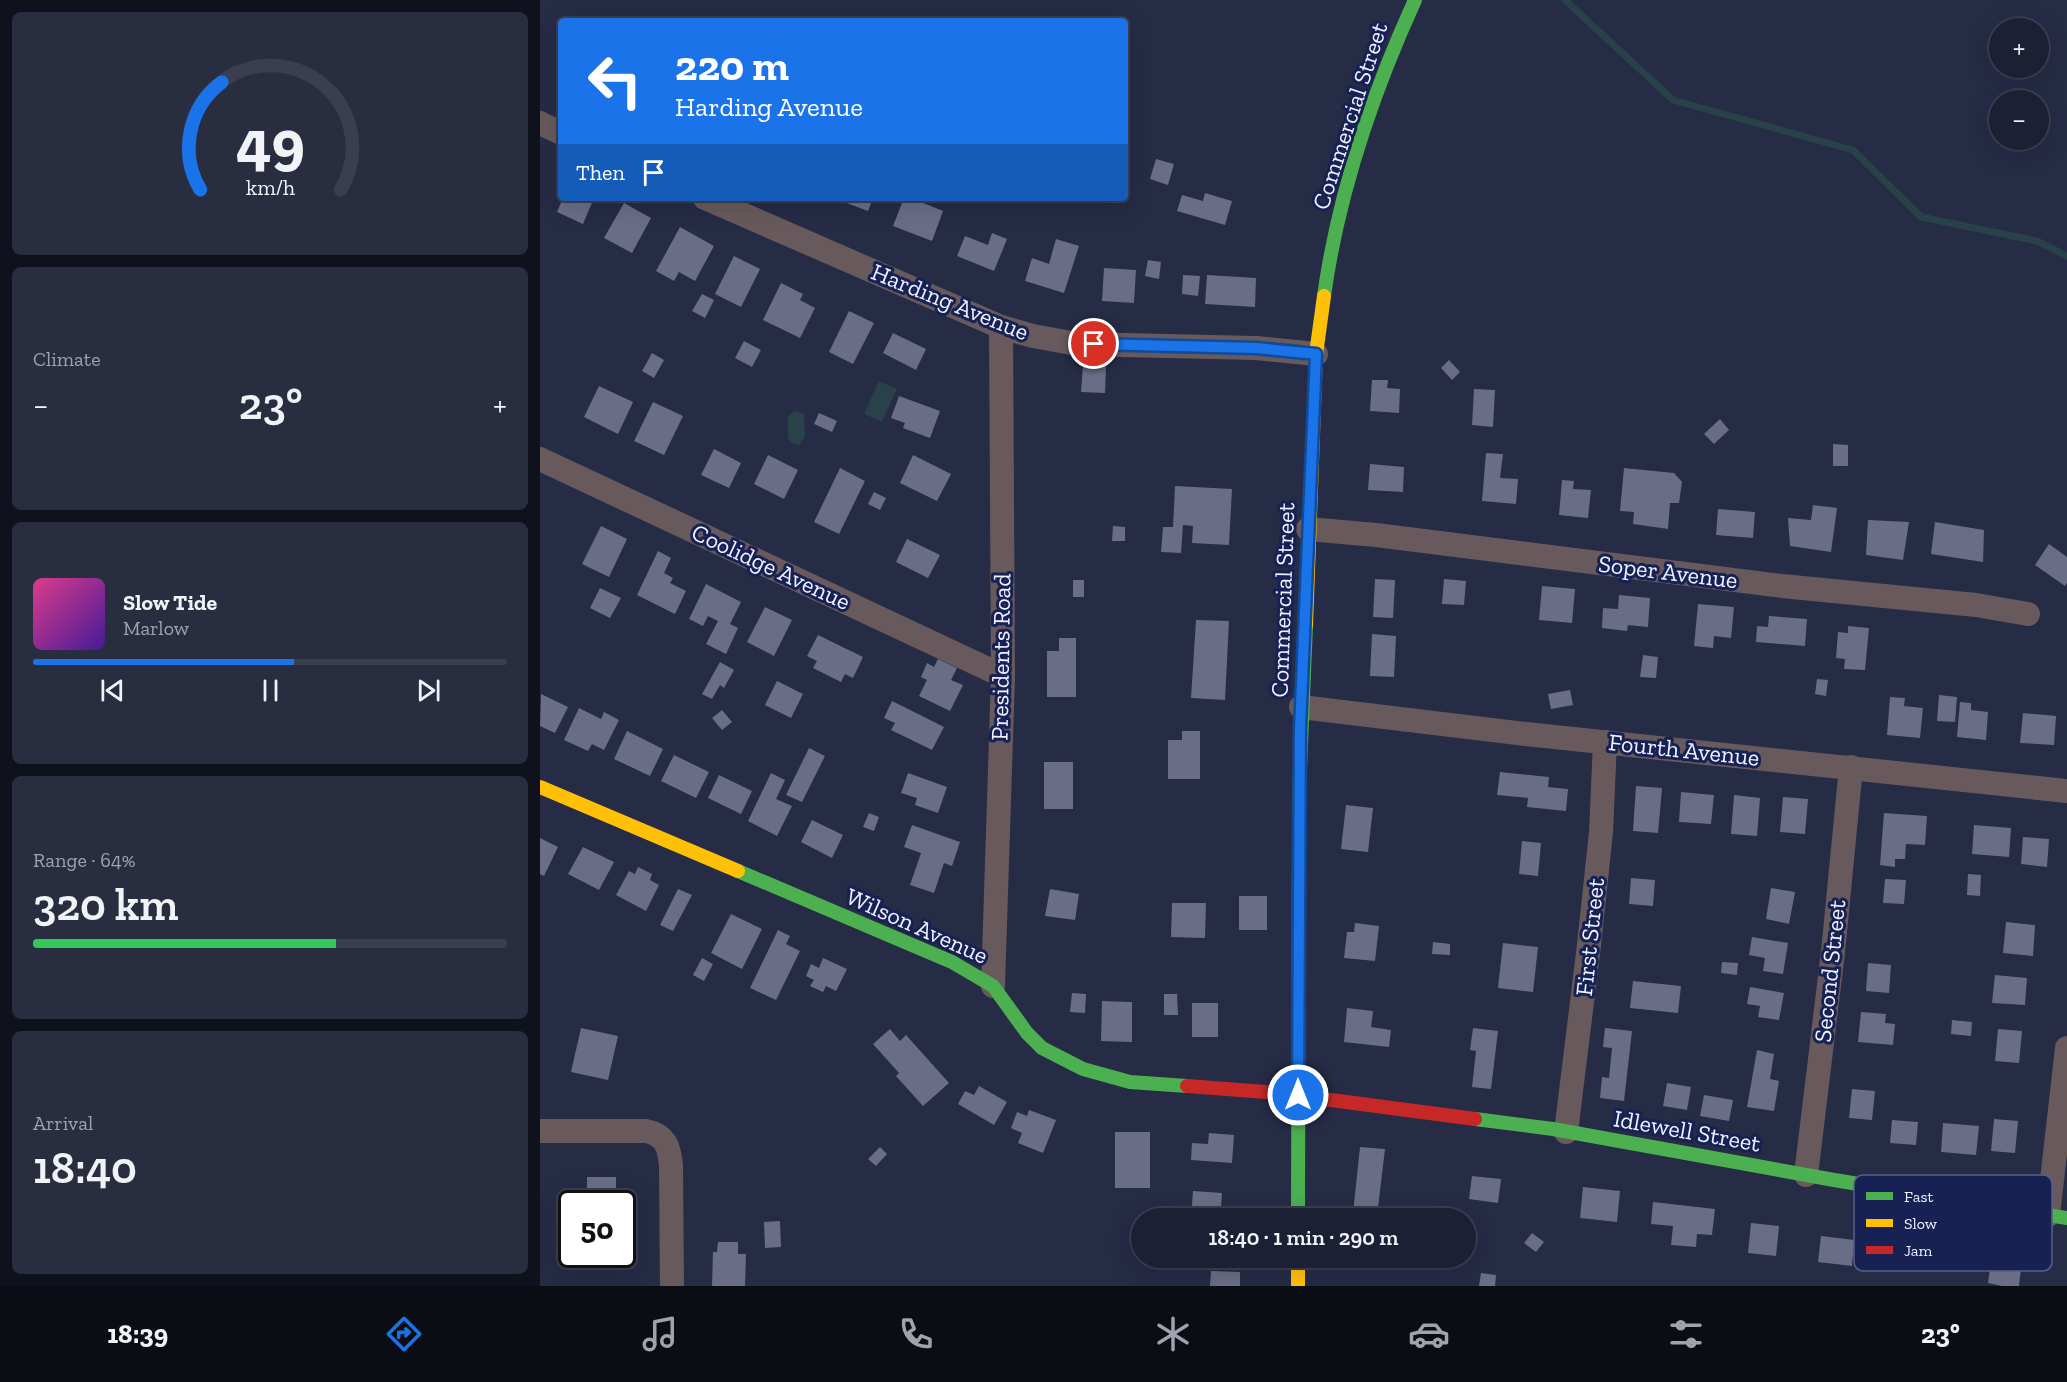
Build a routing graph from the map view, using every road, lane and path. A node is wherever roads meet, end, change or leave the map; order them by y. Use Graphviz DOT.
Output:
graph roads {
  1 [pos="1415,0"];
  2 [pos="540,123"];
  3 [pos="558,132"];
  4 [pos="712,201"];
  5 [pos="1001,327"];
  6 [pos="1316,354"];
  7 [pos="540,459"];
  8 [pos="1308,529"];
  9 [pos="2028,614"];
  10 [pos="1003,676"];
  11 [pos="1301,707"];
  12 [pos="1605,742"];
  13 [pos="1851,767"];
  14 [pos="540,787"];
  15 [pos="2067,791"];
  16 [pos="993,986"];
  17 [pos="2067,1048"];
  18 [pos="1298,1095"];
  19 [pos="540,1131"];
  20 [pos="1566,1132"];
  21 [pos="1806,1175"];
  22 [pos="1854,1183"];
  23 [pos="1298,1208"];
  24 [pos="2057,1217"];
  25 [pos="1298,1268"];
  26 [pos="672,1286"];
  27 [pos="1298,1286"];
  1 -- 6 [label="street, Commercial Street"];
  2 -- 3 [label="street"];
  4 -- 5 [label="street, Harding Avenue"];
  5 -- 6 [label="street, Harding Avenue"];
  5 -- 10 [label="street, Presidents Road"];
  6 -- 8 [label="street, Commercial Street"];
  7 -- 10 [label="street, Coolidge Avenue"];
  8 -- 9 [label="street, Soper Avenue"];
  8 -- 11 [label="street, Commercial Street"];
  10 -- 16 [label="street, Presidents Road"];
  11 -- 12 [label="street, Fourth Avenue"];
  11 -- 18 [label="street, Commercial Street"];
  12 -- 13 [label="street, Fourth Avenue"];
  12 -- 20 [label="street, First Street"];
  13 -- 15 [label="street, Fourth Avenue"];
  13 -- 21 [label="street, Second Street"];
  14 -- 16 [label="street, Wilson Avenue"];
  16 -- 18 [label="street, Wilson Avenue"];
  17 -- 24 [label="street"];
  18 -- 20 [label="street, Idlewell Street"];
  18 -- 23 [label="street, Commercial Street"];
  19 -- 26 [label="street"];
  20 -- 21 [label="street, Idlewell Street"];
  21 -- 22 [label="street, Idlewell Street"];
  25 -- 27 [label="street"];
}
